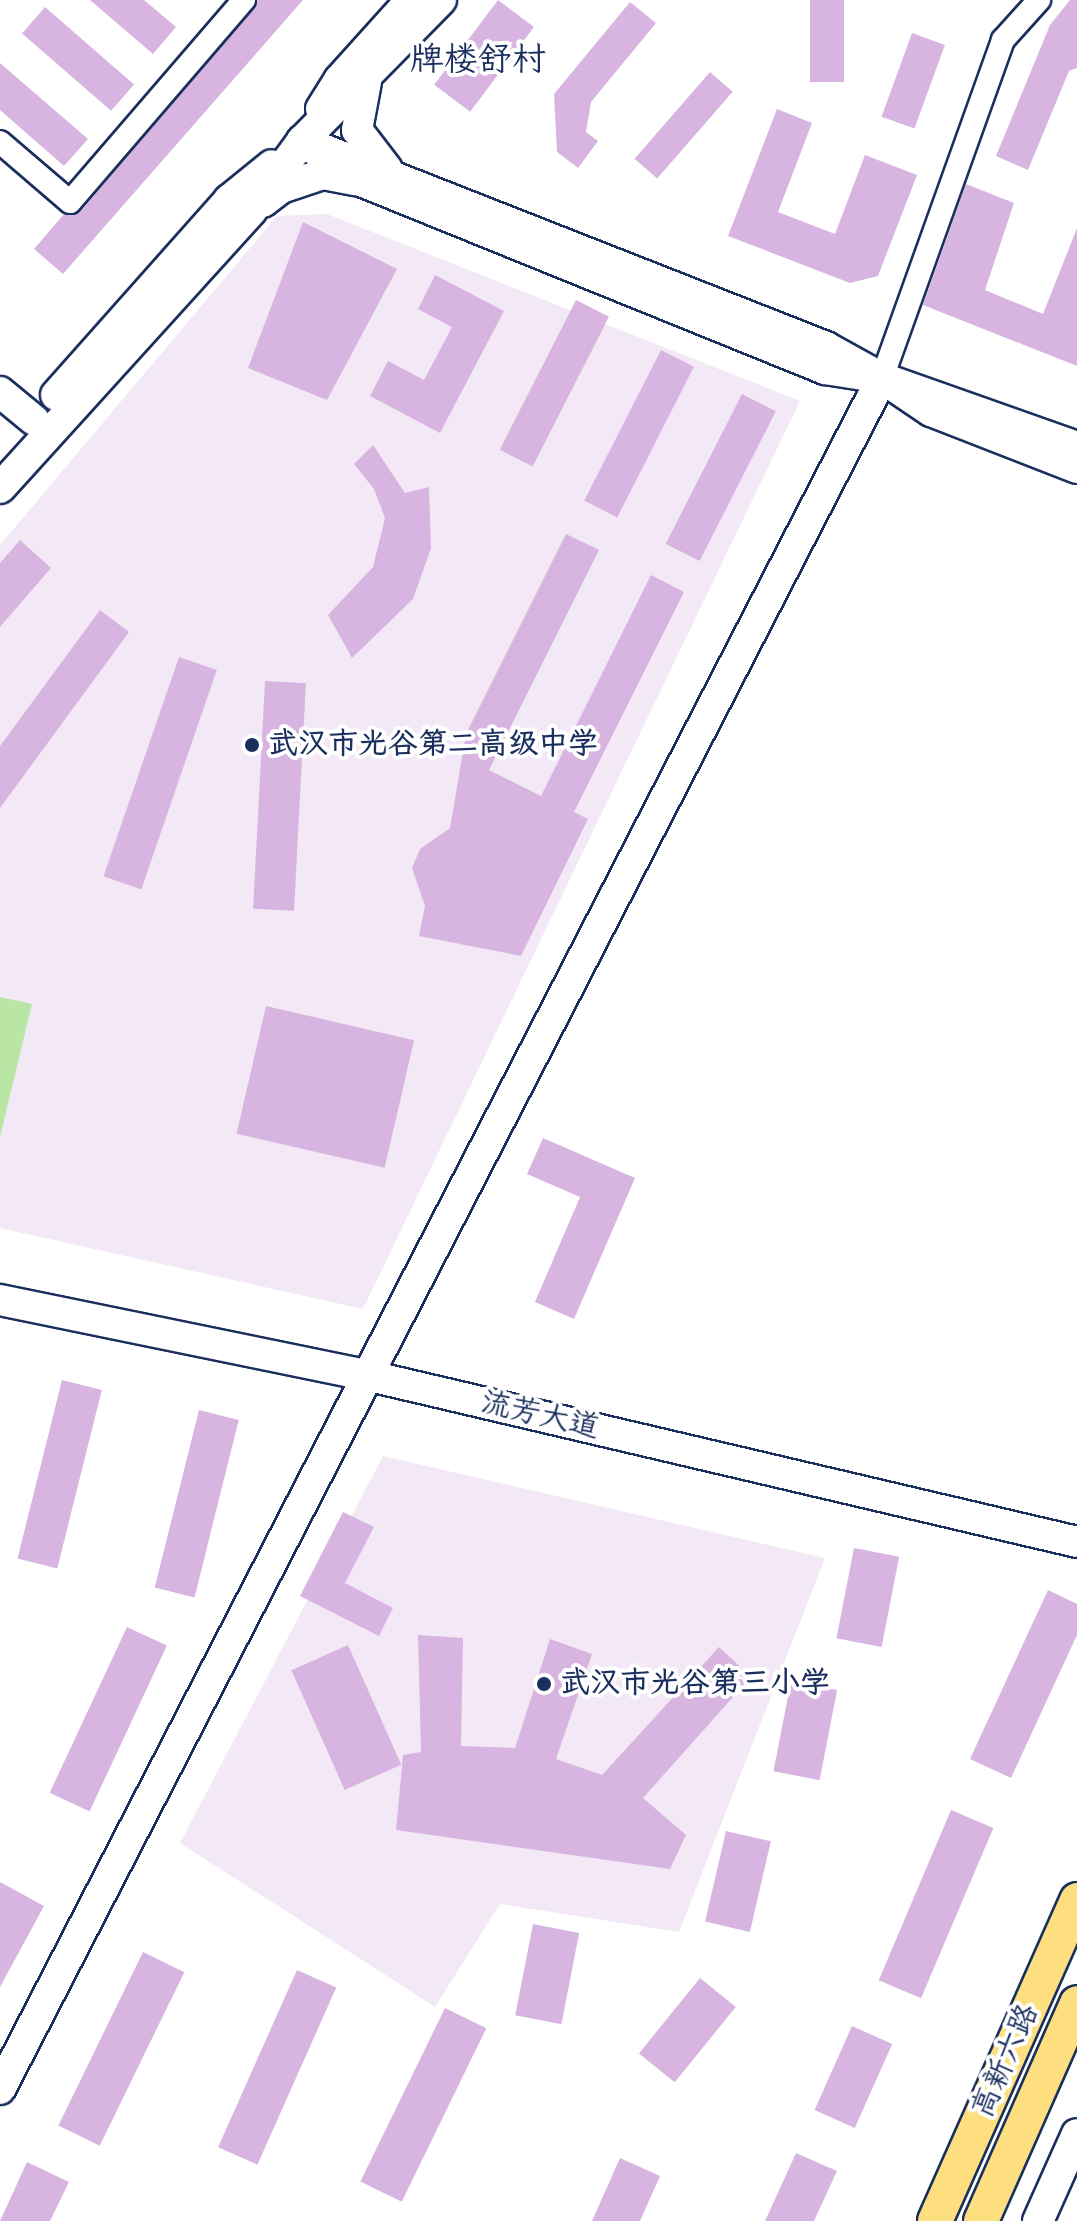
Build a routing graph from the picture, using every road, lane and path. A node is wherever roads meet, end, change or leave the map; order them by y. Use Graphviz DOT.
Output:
graph roads {
  1 [pos="244,0"];
  2 [pos="411,0"];
  3 [pos="441,0"];
  4 [pos="1039,0"];
  5 [pos="366,82"];
  6 [pos="302,141"];
  7 [pos="0,142"];
  8 [pos="380,178"];
  9 [pos="251,211"];
  10 [pos="882,378"];
  11 [pos="0,392"];
  12 [pos="34,420"];
  13 [pos="1077,447"];
  14 [pos="0,458"];
  15 [pos="1077,468"];
  16 [pos="0,488"];
  17 [pos="0,1300"];
  18 [pos="370,1376"];
  19 [pos="1077,1542"];
  20 [pos="1077,1900"];
  21 [pos="1077,2003"];
  22 [pos="0,2089"];
  23 [pos="1077,2134"];
  24 [pos="935,2221"];
  25 [pos="981,2221"];
  26 [pos="1038,2221"];
  1 -- 7 [label="street"];
  2 -- 6 [label="main road"];
  3 -- 5 [label="main road"];
  4 -- 10 [label="street"];
  5 -- 6 [label="main road"];
  5 -- 8 [label="main road"];
  6 -- 8 [label="main road"];
  6 -- 9 [label="main road"];
  6 -- 12 [label="main road"];
  8 -- 9 [label="main road"];
  8 -- 10 [label="main road"];
  9 -- 16 [label="main road"];
  10 -- 13 [label="main road"];
  10 -- 15 [label="main road"];
  10 -- 18 [label="main road"];
  11 -- 12 [label="main road"];
  12 -- 14 [label="main road"];
  17 -- 18 [label="main road, 流芳大道"];
  18 -- 19 [label="main road, 流芳大道"];
  18 -- 22 [label="main road"];
  20 -- 24 [label="main road, 高新六路"];
  21 -- 25 [label="main road, 高新六路"];
  23 -- 26 [label="main road"];
}
